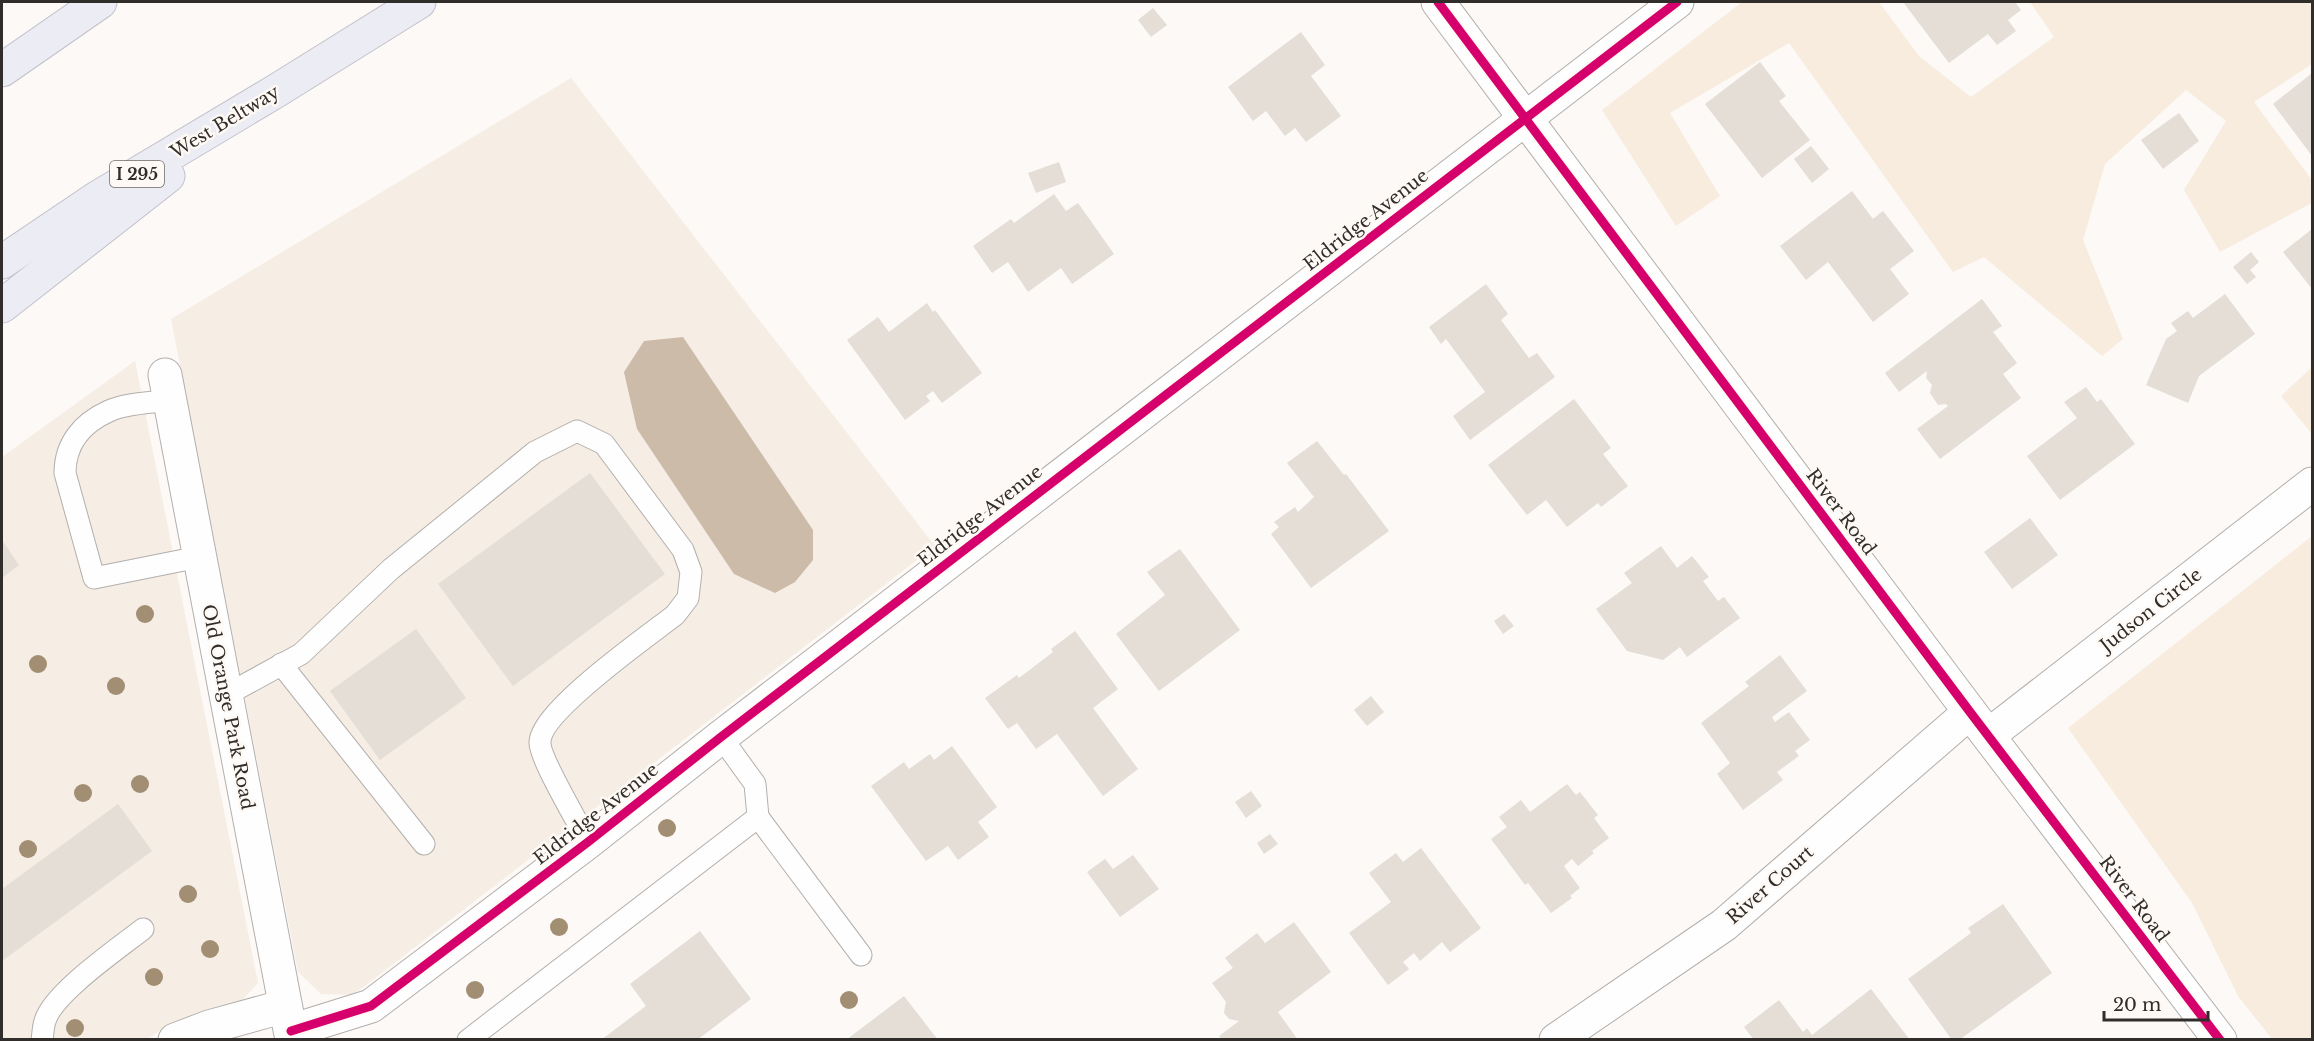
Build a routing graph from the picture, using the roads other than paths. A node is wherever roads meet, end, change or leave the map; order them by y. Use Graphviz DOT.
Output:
graph roads {
  1 [pos="100,2"];
  2 [pos="419,2"];
  3 [pos="1438,2"];
  4 [pos="1677,2"];
  5 [pos="2,70"];
  6 [pos="276,91"];
  7 [pos="1525,118"];
  8 [pos="2,262"];
  9 [pos="2,306"];
  10 [pos="167,387"];
  11 [pos="2313,484"];
  12 [pos="199,557"];
  13 [pos="281,664"];
  14 [pos="226,695"];
  15 [pos="1980,723"];
  16 [pos="721,737"];
  17 [pos="758,817"];
  18 [pos="588,842"];
  19 [pos="424,843"];
  20 [pos="143,929"];
  21 [pos="861,955"];
  22 [pos="289,1026"];
  23 [pos="42,1040"];
  24 [pos="176,1040"];
  25 [pos="468,1040"];
  26 [pos="1556,1040"];
  27 [pos="2220,1040"];
  1 -- 5 [label="highway"];
  2 -- 6 [label="highway, West Beltway / I 295"];
  3 -- 7 [label="street, River Road"];
  4 -- 7 [label="street, Eldridge Avenue"];
  6 -- 8 [label="highway, West Beltway / I 295"];
  6 -- 9 [label="highway"];
  7 -- 15 [label="street, River Road"];
  7 -- 16 [label="street, Eldridge Avenue"];
  10 -- 12 [label="street, Old Orange Park Road"];
  10 -- 12 [label="lane"];
  11 -- 15 [label="street, Judson Circle"];
  12 -- 14 [label="street, Old Orange Park Road"];
  13 -- 14 [label="lane"];
  13 -- 18 [label="lane"];
  13 -- 19 [label="lane"];
  14 -- 22 [label="street, Old Orange Park Road"];
  15 -- 26 [label="street, River Court"];
  15 -- 27 [label="street, River Road"];
  16 -- 17 [label="lane"];
  16 -- 18 [label="street, Eldridge Avenue"];
  17 -- 21 [label="lane"];
  17 -- 25 [label="lane"];
  18 -- 22 [label="street, Eldridge Avenue"];
  20 -- 23 [label="lane"];
  22 -- 24 [label="street, Eldridge Avenue"];
}
